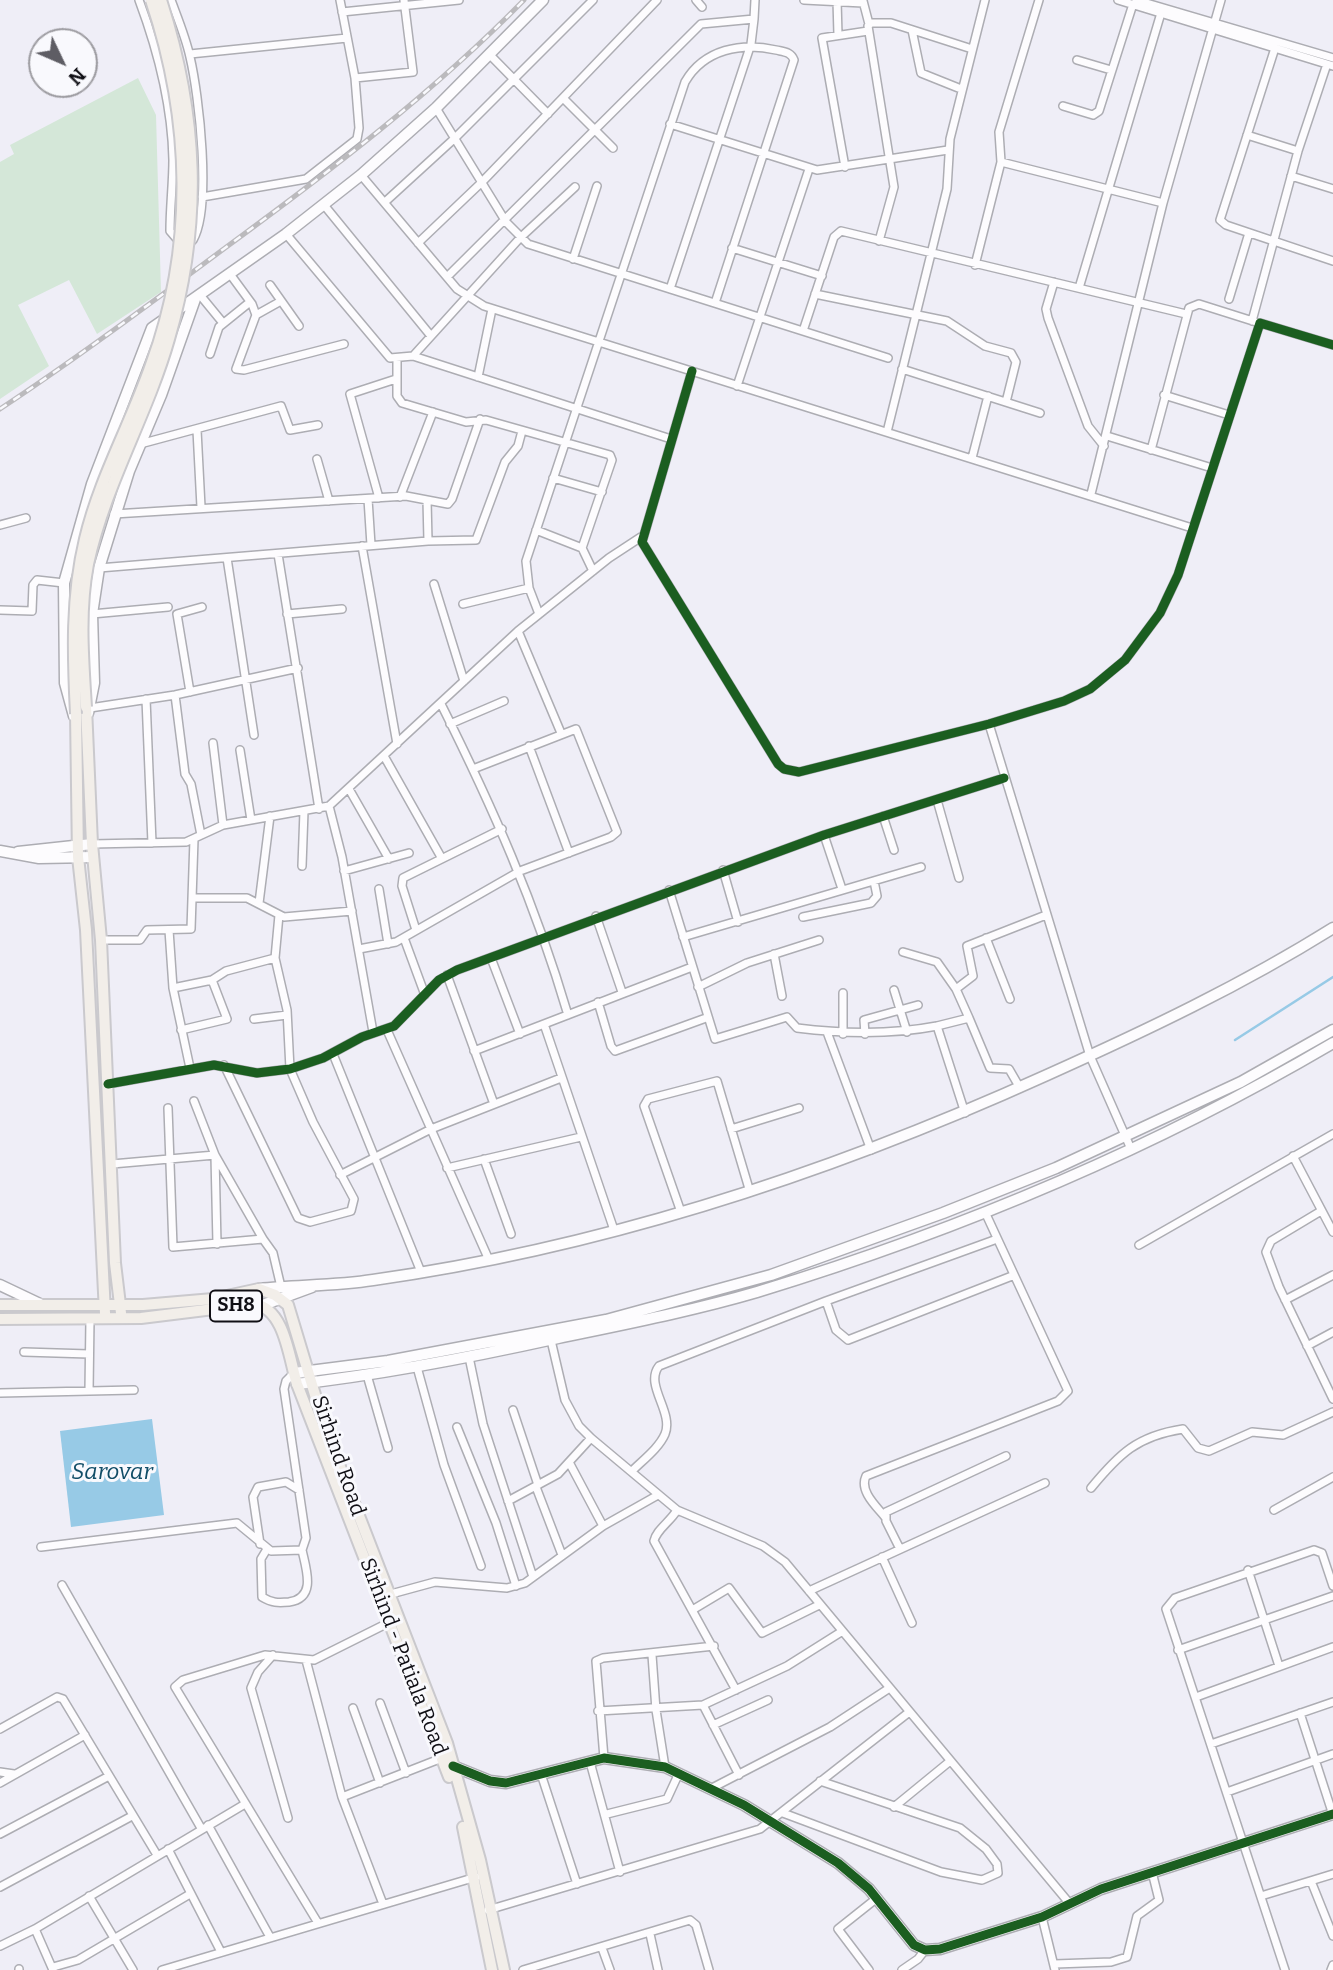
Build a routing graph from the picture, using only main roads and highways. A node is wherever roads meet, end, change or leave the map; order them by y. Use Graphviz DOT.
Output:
graph roads {
  1 [pos="151,0"];
  2 [pos="161,0"];
  3 [pos="543,0"];
  4 [pos="197,296"];
  5 [pos="83,714"];
  6 [pos="92,844"];
  7 [pos="0,851"];
  8 [pos="78,851"];
  9 [pos="93,857"];
  10 [pos="1333,928"];
  11 [pos="1331,1041"];
  12 [pos="0,1285"];
  13 [pos="312,1287"];
  14 [pos="259,1289"];
  15 [pos="282,1300"];
  16 [pos="0,1305"];
  17 [pos="263,1305"];
  18 [pos="44,1306"];
  19 [pos="120,1306"];
  20 [pos="104,1307"];
  21 [pos="0,1319"];
  22 [pos="106,1319"];
  23 [pos="122,1319"];
  24 [pos="550,1336"];
  25 [pos="309,1370"];
  26 [pos="292,1379"];
  27 [pos="319,1382"];
  28 [pos="365,1545"];
  29 [pos="453,1766"];
  30 [pos="1333,1815"];
  31 [pos="479,1877"];
  32 [pos="485,1911"];
  33 [pos="492,1970"];
  34 [pos="503,1970"];
  1 -- 5 [label="main road, bridge"];
  2 -- 5 [label="main road, bridge"];
  3 -- 4 [label="main road"];
  4 -- 5 [label="main road"];
  4 -- 5 [label="main road"];
  5 -- 6 [label="main road"];
  5 -- 8 [label="main road"];
  6 -- 8 [label="main road"];
  6 -- 9 [label="main road"];
  7 -- 8 [label="main road"];
  8 -- 9 [label="main road"];
  8 -- 20 [label="main road"];
  9 -- 19 [label="main road"];
  10 -- 13 [label="main road"];
  11 -- 24 [label="main road"];
  11 -- 24 [label="main road"];
  12 -- 18 [label="main road"];
  13 -- 14 [label="main road"];
  13 -- 15 [label="main road"];
  14 -- 15 [label="main road, SH8"];
  14 -- 19 [label="main road, SH8"];
  15 -- 17 [label="main road"];
  15 -- 25 [label="main road, SH8"];
  16 -- 18 [label="main road"];
  17 -- 23 [label="main road, SH8"];
  17 -- 26 [label="main road, SH8"];
  18 -- 20 [label="main road"];
  19 -- 20 [label="main road"];
  19 -- 23 [label="main road"];
  20 -- 22 [label="main road"];
  21 -- 22 [label="main road"];
  22 -- 23 [label="main road"];
  24 -- 25 [label="main road"];
  24 -- 27 [label="main road"];
  25 -- 26 [label="main road"];
  25 -- 27 [label="main road, Sirhind Road / SH8"];
  26 -- 27 [label="main road"];
  26 -- 28 [label="main road, Sirhind Road / SH8"];
  27 -- 28 [label="main road, Sirhind Road / SH8"];
  28 -- 29 [label="main road"];
  28 -- 31 [label="main road, Sirhind - Patiala Road / SH8"];
  29 -- 30 [label="main road"];
  29 -- 31 [label="main road"];
  31 -- 32 [label="main road"];
  32 -- 33 [label="main road"];
  32 -- 34 [label="main road"];
}
